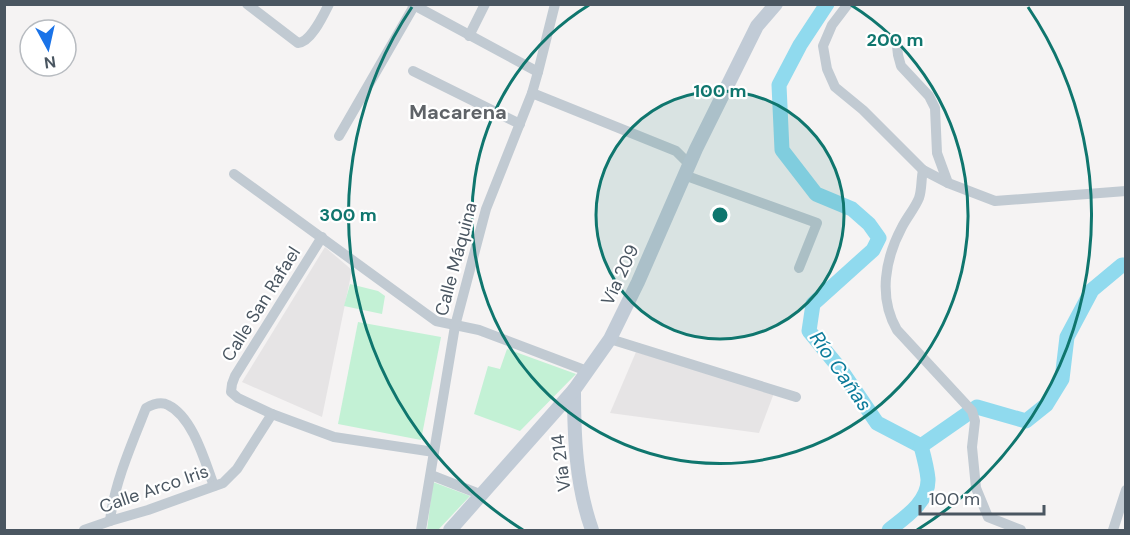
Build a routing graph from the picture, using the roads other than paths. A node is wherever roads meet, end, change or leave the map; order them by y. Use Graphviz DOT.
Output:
graph roads {
  1 [pos="247,4"];
  2 [pos="329,4"];
  3 [pos="485,4"];
  4 [pos="555,4"];
  5 [pos="776,4"];
  6 [pos="848,4"];
  7 [pos="413,5"];
  8 [pos="469,36"];
  9 [pos="896,37"];
  10 [pos="413,71"];
  11 [pos="538,72"];
  12 [pos="532,93"];
  13 [pos="520,124"];
  14 [pos="339,136"];
  15 [pos="686,169"];
  16 [pos="923,170"];
  17 [pos="234,174"];
  18 [pos="948,183"];
  19 [pos="1125,191"];
  20 [pos="322,237"];
  21 [pos="799,268"];
  22 [pos="455,326"];
  23 [pos="610,339"];
  24 [pos="587,371"];
  25 [pos="574,390"];
  26 [pos="796,397"];
  27 [pos="272,414"];
  28 [pos="549,419"];
  29 [pos="574,423"];
  30 [pos="434,452"];
  31 [pos="431,475"];
  32 [pos="214,486"];
  33 [pos="1125,490"];
  34 [pos="482,495"];
  35 [pos="110,521"];
  36 [pos="84,531"];
  37 [pos="422,531"];
  38 [pos="450,531"];
  39 [pos="592,531"];
  40 [pos="1021,531"];
  41 [pos="1113,531"];
  1 -- 2 [label="street"];
  3 -- 8 [label="street"];
  4 -- 11 [label="street, Calle Máquina"];
  5 -- 15 [label="main road, Vía 209"];
  6 -- 16 [label="street"];
  7 -- 8 [label="street"];
  7 -- 14 [label="street"];
  8 -- 11 [label="street"];
  9 -- 18 [label="street"];
  10 -- 13 [label="street"];
  11 -- 12 [label="street, Calle Máquina"];
  12 -- 13 [label="street, Calle Máquina"];
  12 -- 15 [label="street"];
  13 -- 22 [label="street, Calle Máquina"];
  15 -- 21 [label="street"];
  15 -- 23 [label="main road, Vía 209"];
  16 -- 18 [label="street"];
  16 -- 40 [label="street"];
  17 -- 20 [label="street"];
  18 -- 19 [label="street"];
  20 -- 22 [label="street"];
  20 -- 27 [label="street, Calle San Rafael"];
  22 -- 24 [label="street"];
  22 -- 30 [label="street, Calle Máquina"];
  23 -- 24 [label="main road, Vía 209"];
  23 -- 26 [label="street"];
  24 -- 25 [label="main road, Vía 209"];
  25 -- 28 [label="main road, Vía 209"];
  25 -- 29 [label="main road, Vía 214"];
  27 -- 30 [label="street, Calle San Rafael"];
  27 -- 32 [label="street, Calle Arco Iris"];
  28 -- 29 [label="main road"];
  28 -- 34 [label="main road, Vía 209"];
  29 -- 39 [label="main road, Vía 214"];
  30 -- 31 [label="street, Calle Máquina"];
  31 -- 34 [label="street"];
  31 -- 37 [label="street, Calle Máquina"];
  32 -- 35 [label="street, Calle Arco Iris"];
  32 -- 35 [label="street"];
  33 -- 41 [label="street"];
  34 -- 38 [label="main road, Vía 209"];
  35 -- 36 [label="street, Calle Arco Iris"];
}
